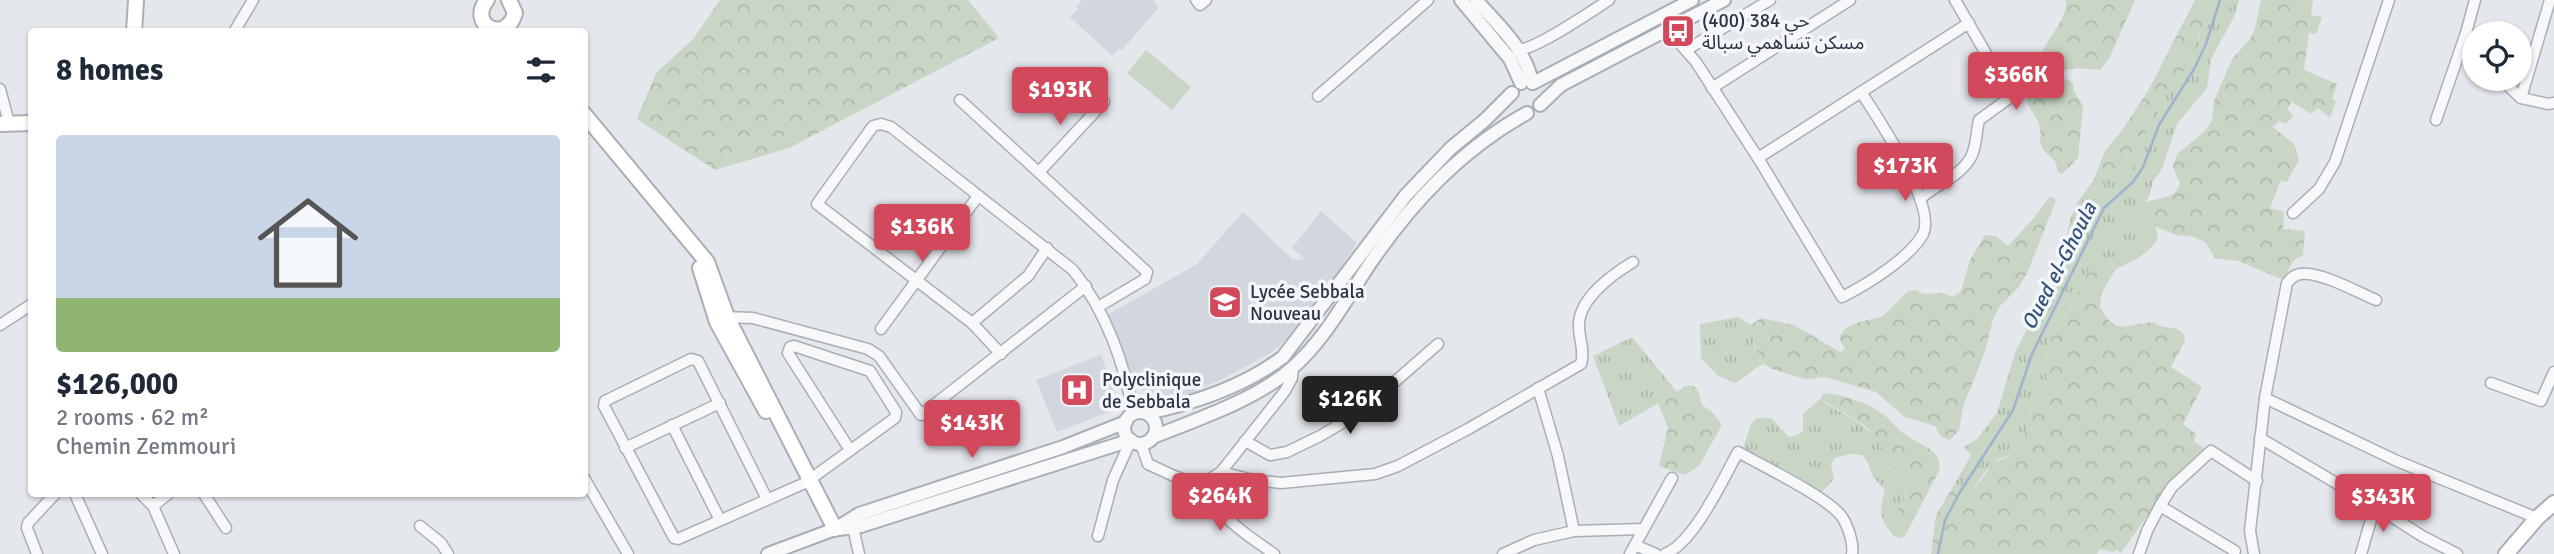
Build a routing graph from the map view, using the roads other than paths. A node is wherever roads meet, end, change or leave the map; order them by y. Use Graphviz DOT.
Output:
graph roads {
  1 [pos="136,0"];
  2 [pos="253,0"];
  3 [pos="486,0"];
  4 [pos="509,0"];
  5 [pos="1196,0"];
  6 [pos="1206,0"];
  7 [pos="1427,0"];
  8 [pos="1461,0"];
  9 [pos="1476,0"];
  10 [pos="1609,0"];
  11 [pos="1692,0"];
  12 [pos="1724,0"];
  13 [pos="1770,0"];
  14 [pos="1850,0"];
  15 [pos="1955,0"];
  16 [pos="2389,0"];
  17 [pos="2475,0"];
  18 [pos="2550,0"];
  19 [pos="2469,21"];
  20 [pos="1969,23"];
  21 [pos="134,28"];
  22 [pos="236,28"];
  23 [pos="490,28"];
  24 [pos="512,28"];
  25 [pos="1673,28"];
  26 [pos="2462,45"];
  27 [pos="1519,49"];
  28 [pos="1686,50"];
  29 [pos="1529,83"];
  30 [pos="1712,88"];
  31 [pos="0,89"];
  32 [pos="2514,91"];
  33 [pos="1861,92"];
  34 [pos="1512,93"];
  35 [pos="1318,96"];
  36 [pos="2521,98"];
  37 [pos="960,100"];
  38 [pos="1104,103"];
  39 [pos="2554,103"];
  40 [pos="1540,105"];
  41 [pos="1527,113"];
  42 [pos="588,119"];
  43 [pos="2436,120"];
  44 [pos="4,123"];
  45 [pos="28,123"];
  46 [pos="588,130"];
  47 [pos="1758,158"];
  48 [pos="1039,172"];
  49 [pos="978,196"];
  50 [pos="1920,199"];
  51 [pos="2293,213"];
  52 [pos="1047,248"];
  53 [pos="1633,262"];
  54 [pos="917,279"];
  55 [pos="1086,286"];
  56 [pos="2376,300"];
  57 [pos="28,307"];
  58 [pos="1098,307"];
  59 [pos="722,318"];
  60 [pos="972,323"];
  61 [pos="0,325"];
  62 [pos="881,329"];
  63 [pos="1438,344"];
  64 [pos="1000,354"];
  65 [pos="1293,368"];
  66 [pos="2554,372"];
  67 [pos="2491,383"];
  68 [pos="1538,388"];
  69 [pos="2265,398"];
  70 [pos="2541,401"];
  71 [pos="720,403"];
  72 [pos="2554,406"];
  73 [pos="1147,413"];
  74 [pos="1129,418"];
  75 [pos="672,425"];
  76 [pos="1153,437"];
  77 [pos="2260,438"];
  78 [pos="1245,441"];
  79 [pos="1136,442"];
  80 [pos="625,447"];
  81 [pos="850,450"];
  82 [pos="1221,472"];
  83 [pos="1672,478"];
  84 [pos="808,480"];
  85 [pos="1206,481"];
  86 [pos="2256,481"];
  87 [pos="588,485"];
  88 [pos="52,497"];
  89 [pos="76,497"];
  90 [pos="144,497"];
  91 [pos="164,497"];
  92 [pos="206,497"];
  93 [pos="767,499"];
  94 [pos="2554,503"];
  95 [pos="153,506"];
  96 [pos="2160,506"];
  97 [pos="2375,506"];
  98 [pos="2537,518"];
  99 [pos="720,520"];
  100 [pos="420,526"];
  101 [pos="853,527"];
  102 [pos="226,528"];
  103 [pos="1643,529"];
  104 [pos="831,531"];
  105 [pos="1574,531"];
  106 [pos="1098,536"];
  107 [pos="1632,550"];
  108 [pos="2235,551"];
  109 [pos="37,554"];
  110 [pos="102,554"];
  111 [pos="174,554"];
  112 [pos="448,554"];
  113 [pos="628,554"];
  114 [pos="768,554"];
  115 [pos="859,554"];
  116 [pos="1274,554"];
  117 [pos="1503,554"];
  118 [pos="1656,554"];
  119 [pos="1665,554"];
  120 [pos="1852,554"];
  121 [pos="2139,554"];
  122 [pos="2254,554"];
  123 [pos="2361,554"];
  124 [pos="2457,554"];
  125 [pos="2506,554"];
  1 -- 21 [label="main road"];
  2 -- 22 [label="street"];
  3 -- 23 [label="main road"];
  4 -- 24 [label="main road"];
  5 -- 6 [label="street"];
  7 -- 35 [label="street"];
  8 -- 29 [label="street"];
  9 -- 27 [label="street"];
  10 -- 27 [label="street"];
  11 -- 29 [label="street"];
  12 -- 25 [label="street"];
  13 -- 28 [label="street"];
  14 -- 30 [label="street"];
  15 -- 20 [label="street"];
  16 -- 51 [label="street"];
  17 -- 19 [label="street"];
  18 -- 36 [label="street"];
  20 -- 33 [label="street"];
  20 -- 50 [label="street"];
  25 -- 28 [label="street"];
  25 -- 40 [label="street"];
  26 -- 43 [label="street"];
  27 -- 29 [label="street"];
  28 -- 30 [label="street"];
  29 -- 34 [label="street"];
  29 -- 40 [label="street"];
  30 -- 47 [label="street"];
  31 -- 44 [label="street"];
  32 -- 36 [label="street"];
  33 -- 47 [label="street"];
  33 -- 50 [label="street"];
  34 -- 41 [label="street"];
  34 -- 73 [label="street"];
  36 -- 39 [label="street"];
  37 -- 48 [label="street"];
  38 -- 48 [label="street"];
  40 -- 41 [label="street"];
  41 -- 65 [label="street"];
  42 -- 59 [label="main road"];
  44 -- 45 [label="main road"];
  46 -- 59 [label="main road"];
  47 -- 50 [label="street"];
  48 -- 58 [label="street"];
  49 -- 52 [label="street"];
  49 -- 54 [label="street"];
  49 -- 54 [label="street"];
  52 -- 55 [label="street"];
  52 -- 60 [label="street"];
  53 -- 68 [label="street"];
  54 -- 60 [label="street"];
  54 -- 62 [label="street"];
  55 -- 58 [label="street"];
  55 -- 64 [label="street"];
  56 -- 69 [label="street"];
  57 -- 61 [label="street"];
  58 -- 74 [label="street"];
  59 -- 64 [label="street"];
  59 -- 84 [label="main road"];
  60 -- 64 [label="street"];
  63 -- 78 [label="street"];
  65 -- 76 [label="street"];
  65 -- 78 [label="street"];
  66 -- 70 [label="street"];
  67 -- 70 [label="street"];
  68 -- 82 [label="street"];
  68 -- 105 [label="street"];
  69 -- 77 [label="street"];
  69 -- 98 [label="street"];
  70 -- 72 [label="street"];
  71 -- 75 [label="street"];
  71 -- 80 [label="street"];
  71 -- 93 [label="street"];
  73 -- 74 [label="street"];
  73 -- 76 [label="street"];
  74 -- 79 [label="street"];
  74 -- 104 [label="street"];
  75 -- 80 [label="street"];
  75 -- 99 [label="street"];
  76 -- 79 [label="street"];
  77 -- 86 [label="street"];
  77 -- 97 [label="street"];
  78 -- 82 [label="street"];
  79 -- 85 [label="street"];
  79 -- 101 [label="street"];
  79 -- 106 [label="street"];
  80 -- 99 [label="street"];
  81 -- 81 [label="street"];
  81 -- 84 [label="street"];
  82 -- 85 [label="street"];
  83 -- 103 [label="street"];
  84 -- 93 [label="street"];
  84 -- 104 [label="main road"];
  85 -- 116 [label="street"];
  86 -- 96 [label="street"];
  86 -- 122 [label="street"];
  87 -- 113 [label="street"];
  88 -- 109 [label="street"];
  89 -- 110 [label="street"];
  90 -- 95 [label="street"];
  91 -- 95 [label="street"];
  92 -- 102 [label="street"];
  93 -- 99 [label="street"];
  94 -- 98 [label="main road"];
  95 -- 111 [label="street"];
  96 -- 108 [label="street"];
  96 -- 121 [label="street"];
  97 -- 123 [label="street"];
  97 -- 124 [label="street"];
  98 -- 125 [label="main road"];
  100 -- 112 [label="street"];
  101 -- 104 [label="street"];
  101 -- 115 [label="street"];
  103 -- 105 [label="street"];
  103 -- 107 [label="street"];
  104 -- 114 [label="street"];
  105 -- 117 [label="street"];
  107 -- 118 [label="street"];
  119 -- 120 [label="street"];
}
